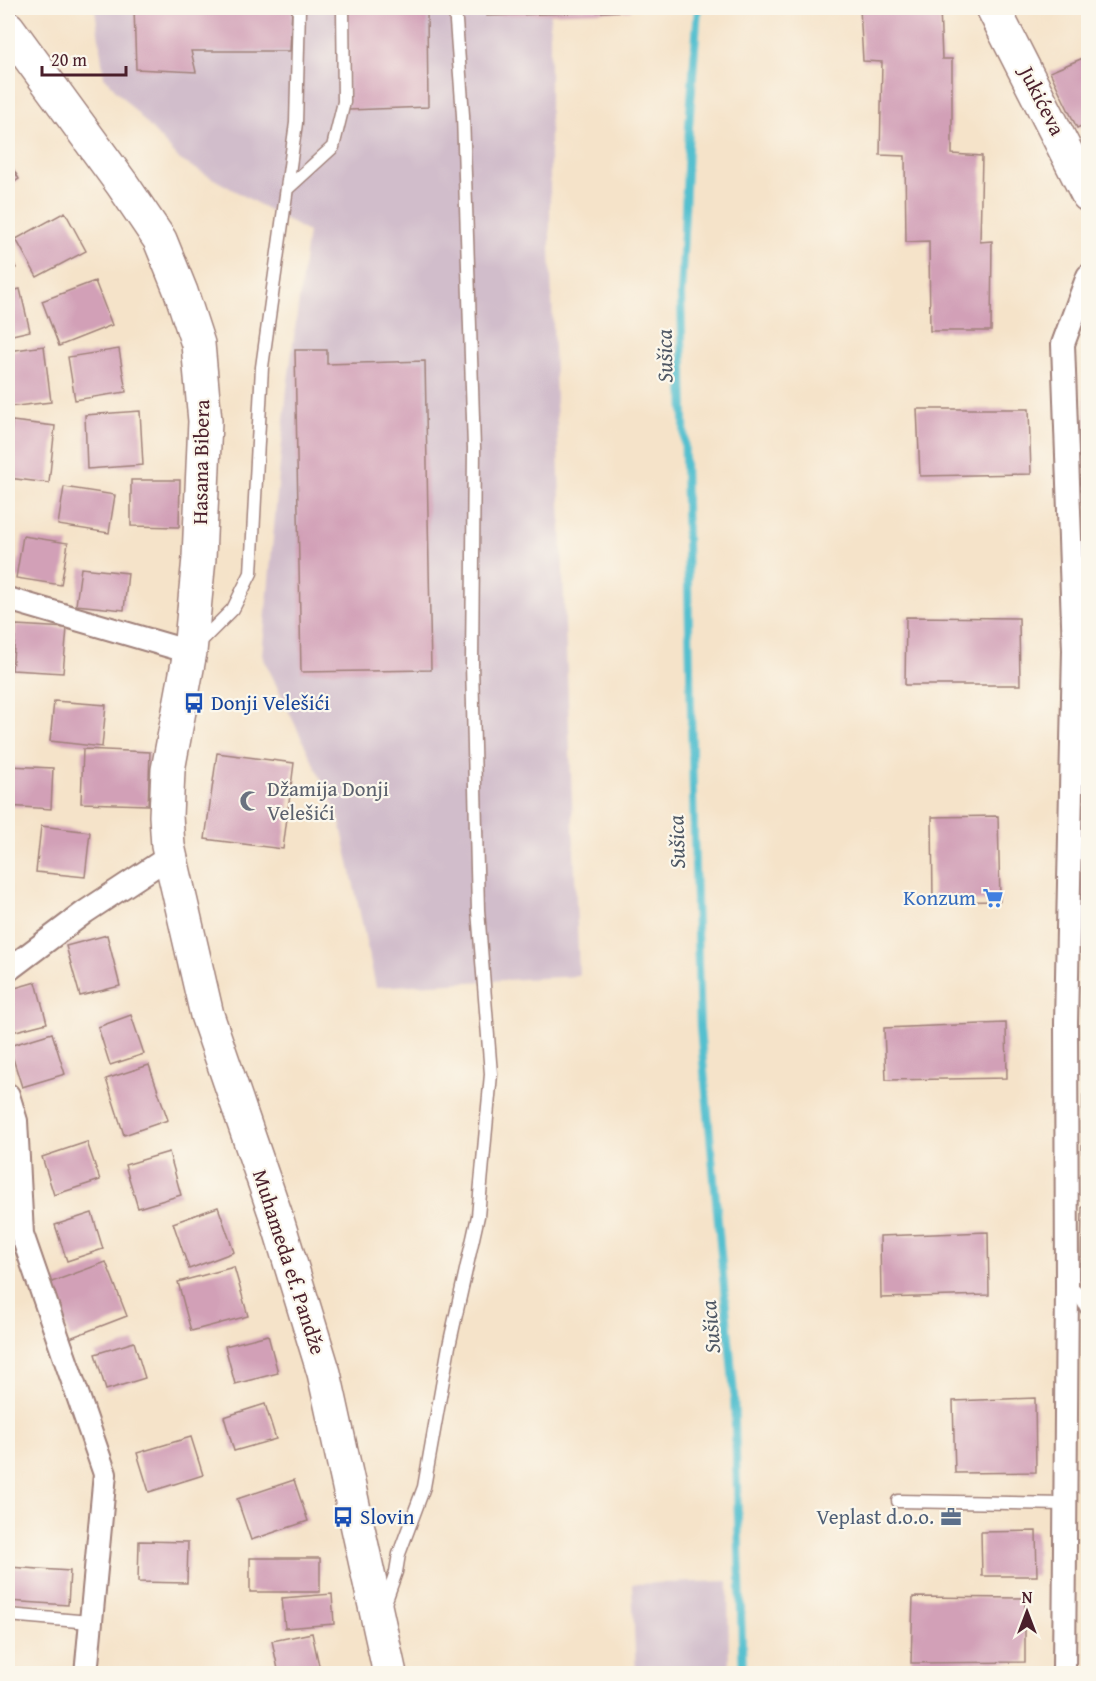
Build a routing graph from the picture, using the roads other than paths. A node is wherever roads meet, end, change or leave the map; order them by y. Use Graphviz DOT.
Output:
graph roads {
  1 [pos="299,8"];
  2 [pos="343,8"];
  3 [pos="455,8"];
  4 [pos="993,8"];
  5 [pos="8,28"];
  6 [pos="287,189"];
  7 [pos="1089,195"];
  8 [pos="1089,276"];
  9 [pos="8,599"];
  10 [pos="1074,650"];
  11 [pos="190,652"];
  12 [pos="1089,674"];
  13 [pos="168,770"];
  14 [pos="170,856"];
  15 [pos="8,970"];
  16 [pos="8,1095"];
  17 [pos="1067,1284"];
  18 [pos="1089,1311"];
  19 [pos="898,1501"];
  20 [pos="1066,1504"];
  21 [pos="8,1615"];
  22 [pos="90,1622"];
  23 [pos="379,1622"];
  24 [pos="86,1674"];
  25 [pos="390,1674"];
  26 [pos="1064,1674"];
  1 -- 6 [label="lane"];
  2 -- 6 [label="lane"];
  3 -- 23 [label="lane"];
  4 -- 7 [label="street, Jukićeva"];
  5 -- 11 [label="street, Hasana Bibera"];
  6 -- 11 [label="lane"];
  8 -- 10 [label="street"];
  9 -- 11 [label="street"];
  10 -- 12 [label="street"];
  10 -- 17 [label="street"];
  11 -- 13 [label="street, Hasana Bibera"];
  13 -- 14 [label="street, Muhameda ef. Pandže"];
  14 -- 15 [label="street"];
  14 -- 23 [label="street, Muhameda ef. Pandže"];
  16 -- 22 [label="street"];
  17 -- 18 [label="lane"];
  17 -- 20 [label="street"];
  19 -- 20 [label="lane"];
  20 -- 26 [label="street"];
  21 -- 22 [label="lane"];
  22 -- 24 [label="street"];
  23 -- 25 [label="street, Muhameda ef. Pandže"];
}
